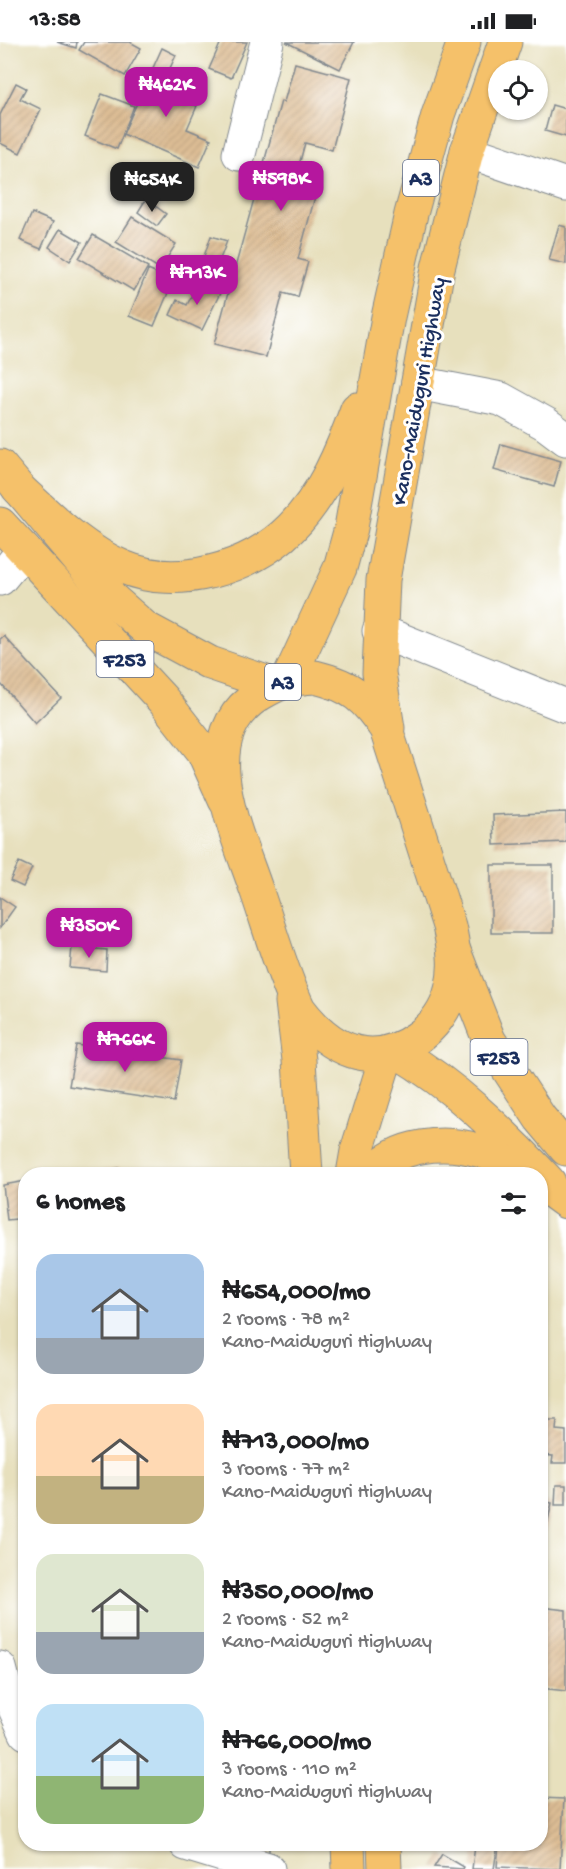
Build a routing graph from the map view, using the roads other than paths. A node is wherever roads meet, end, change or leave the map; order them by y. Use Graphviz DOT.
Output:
graph roads {
  1 [pos="267,42"];
  2 [pos="464,42"];
  3 [pos="505,42"];
  4 [pos="467,151"];
  5 [pos="239,154"];
  6 [pos="566,184"];
  7 [pos="388,317"];
  8 [pos="418,382"];
  9 [pos="566,439"];
  10 [pos="9,477"];
  11 [pos="0,524"];
  12 [pos="24,550"];
  13 [pos="0,579"];
  14 [pos="379,631"];
  15 [pos="282,682"];
  16 [pos="566,706"];
  17 [pos="392,747"];
  18 [pos="229,808"];
  19 [pos="454,951"];
  20 [pos="290,991"];
  21 [pos="391,1052"];
  22 [pos="566,1149"];
  23 [pos="306,1167"];
  24 [pos="354,1167"];
  25 [pos="380,1167"];
  26 [pos="514,1167"];
  27 [pos="533,1167"];
  28 [pos="548,1183"];
  29 [pos="548,1189"];
  30 [pos="566,1202"];
  31 [pos="0,1668"];
  32 [pos="18,1716"];
  33 [pos="209,1851"];
  34 [pos="348,1851"];
  35 [pos="384,1851"];
  36 [pos="268,1869"];
  37 [pos="349,1869"];
  38 [pos="385,1869"];
  1 -- 5 [label="street"];
  2 -- 7 [label="main road, Kano-Maiduguri Highway / A3"];
  3 -- 4 [label="main road, Kano-Maiduguri Highway / A3"];
  4 -- 6 [label="street"];
  4 -- 8 [label="main road, Kano-Maiduguri Highway / A3"];
  7 -- 10 [label="main road, A3"];
  7 -- 15 [label="main road, Kano-Maiduguri Highway / A3"];
  8 -- 9 [label="street"];
  8 -- 14 [label="main road, Kano-Maiduguri Highway / A3"];
  10 -- 15 [label="main road, F253"];
  11 -- 12 [label="main road, F253"];
  12 -- 13 [label="street"];
  12 -- 18 [label="main road, F253"];
  14 -- 16 [label="street"];
  14 -- 17 [label="main road, Kano-Maiduguri Highway / A3"];
  15 -- 17 [label="main road, A3"];
  15 -- 18 [label="main road, A3"];
  17 -- 19 [label="main road, A3"];
  18 -- 20 [label="main road, A3"];
  19 -- 21 [label="main road, A3"];
  19 -- 22 [label="main road, F253"];
  20 -- 21 [label="main road, A3"];
  20 -- 23 [label="main road, A3"];
  21 -- 24 [label="main road"];
  21 -- 27 [label="main road, F253"];
  25 -- 26 [label="main road"];
  28 -- 30 [label="main road, F253"];
  29 -- 30 [label="main road"];
  31 -- 32 [label="street"];
  33 -- 36 [label="street"];
  34 -- 37 [label="main road"];
  35 -- 38 [label="main road"];
}
